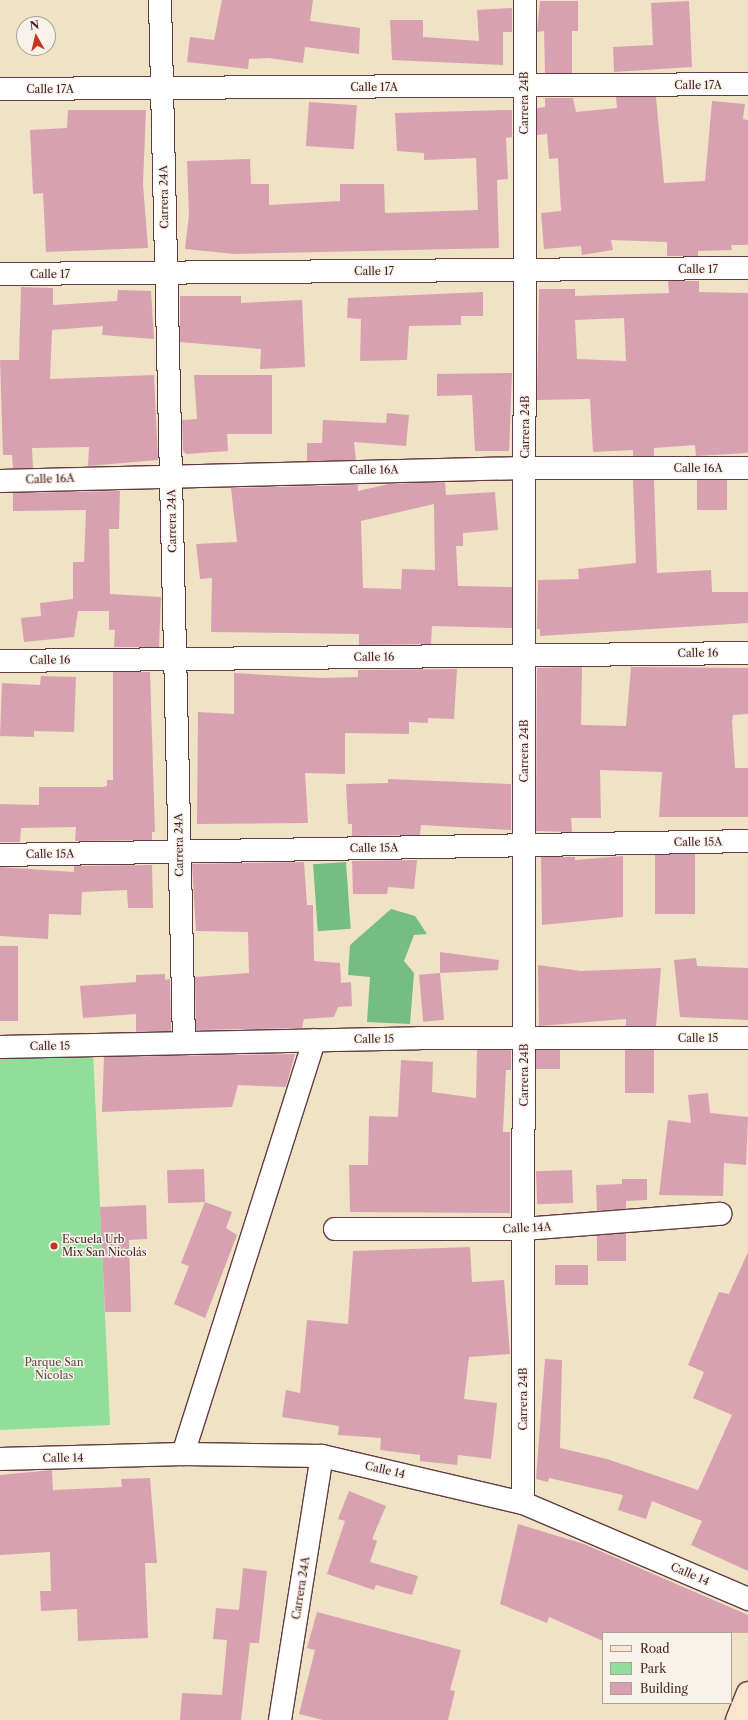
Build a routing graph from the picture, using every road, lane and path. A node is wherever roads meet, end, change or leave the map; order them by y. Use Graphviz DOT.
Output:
graph roads {
  1 [pos="160,0"];
  2 [pos="525,0"];
  3 [pos="748,84"];
  4 [pos="524,86"];
  5 [pos="162,88"];
  6 [pos="0,89"];
  7 [pos="748,268"];
  8 [pos="524,270"];
  9 [pos="166,273"];
  10 [pos="0,274"];
  11 [pos="525,468"];
  12 [pos="748,468"];
  13 [pos="172,474"];
  14 [pos="0,481"];
  15 [pos="748,653"];
  16 [pos="524,655"];
  17 [pos="175,659"];
  18 [pos="0,661"];
  19 [pos="748,841"];
  20 [pos="524,846"];
  21 [pos="180,851"];
  22 [pos="0,855"];
  23 [pos="524,1038"];
  24 [pos="748,1038"];
  25 [pos="314,1040"];
  26 [pos="184,1043"];
  27 [pos="0,1047"];
  28 [pos="720,1214"];
  29 [pos="523,1229"];
  30 [pos="334,1230"];
  31 [pos="183,1454"];
  32 [pos="322,1456"];
  33 [pos="0,1459"];
  34 [pos="523,1503"];
  35 [pos="748,1599"];
  36 [pos="748,1693"];
  37 [pos="280,1720"];
  38 [pos="737,1720"];
  1 -- 5 [label="street, Carrera 24A"];
  2 -- 4 [label="street, Carrera 24B"];
  3 -- 4 [label="street, Calle 17A"];
  4 -- 5 [label="street, Calle 17A"];
  4 -- 8 [label="street, Carrera 24B"];
  5 -- 6 [label="street, Calle 17A"];
  5 -- 9 [label="street, Carrera 24A"];
  7 -- 8 [label="street, Calle 17"];
  8 -- 9 [label="street, Calle 17"];
  8 -- 11 [label="street, Carrera 24B"];
  9 -- 10 [label="street, Calle 17"];
  9 -- 13 [label="street, Carrera 24A"];
  11 -- 12 [label="street, Calle 16A"];
  11 -- 13 [label="street, Calle 16A"];
  11 -- 16 [label="street, Carrera 24B"];
  13 -- 14 [label="street, Calle 16A"];
  13 -- 17 [label="street, Carrera 24A"];
  15 -- 16 [label="street, Calle 16"];
  16 -- 17 [label="street, Calle 16"];
  16 -- 20 [label="street, Carrera 24B"];
  17 -- 18 [label="street, Calle 16"];
  17 -- 21 [label="street, Carrera 24A"];
  19 -- 20 [label="street, Calle 15A"];
  20 -- 21 [label="street, Calle 15A"];
  20 -- 23 [label="street, Carrera 24B"];
  21 -- 22 [label="street, Calle 15A"];
  21 -- 26 [label="street, Carrera 24A"];
  23 -- 24 [label="street, Calle 15"];
  23 -- 25 [label="street, Calle 15"];
  23 -- 29 [label="street, Carrera 24B"];
  25 -- 26 [label="street, Calle 15"];
  25 -- 31 [label="street"];
  26 -- 27 [label="street, Calle 15"];
  28 -- 29 [label="street, Calle 14A"];
  29 -- 30 [label="street, Calle 14A"];
  29 -- 34 [label="street, Carrera 24B"];
  31 -- 32 [label="street, Calle 14"];
  31 -- 33 [label="street, Calle 14"];
  32 -- 34 [label="street, Calle 14"];
  32 -- 37 [label="street, Carrera 24A"];
  34 -- 35 [label="street, Calle 14"];
  36 -- 38 [label="main road"];
}
